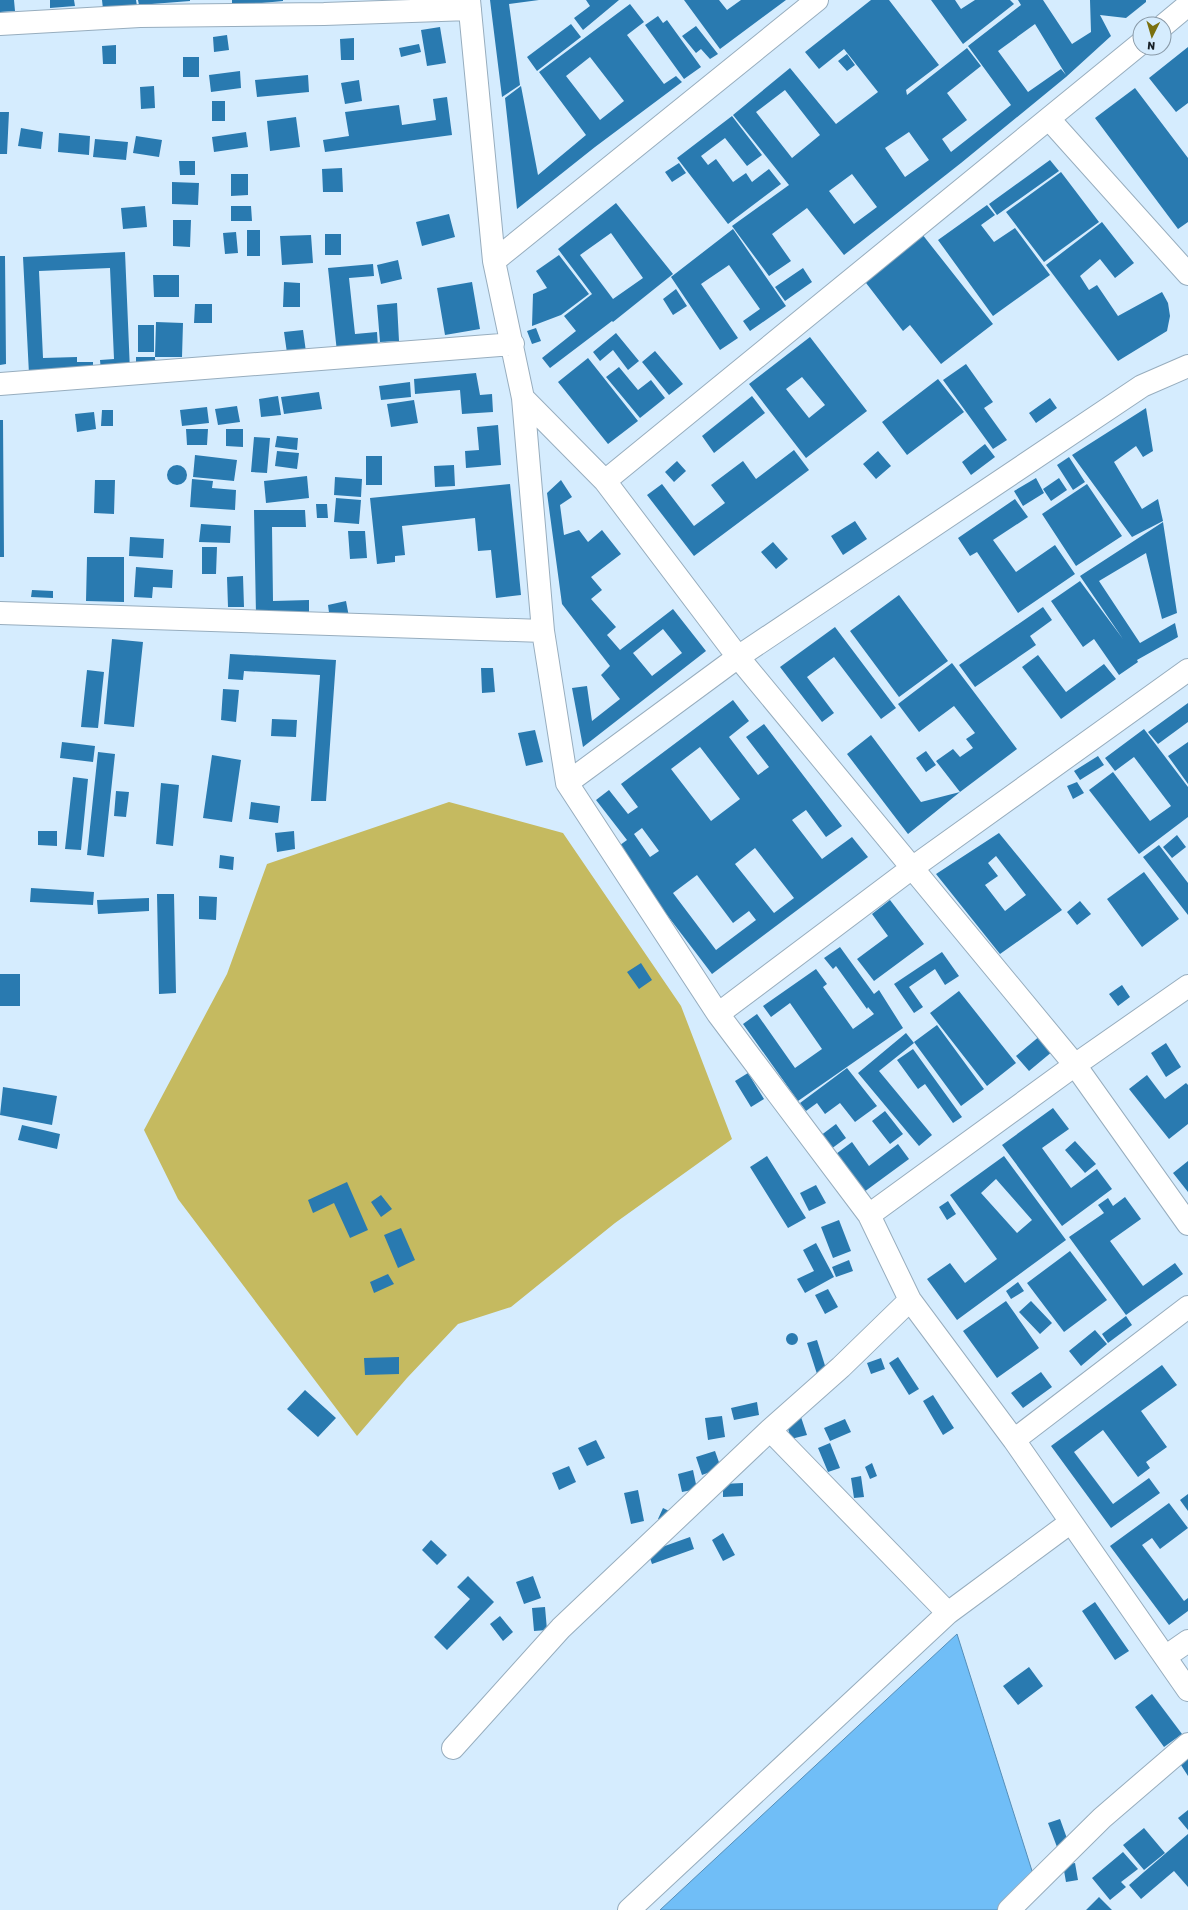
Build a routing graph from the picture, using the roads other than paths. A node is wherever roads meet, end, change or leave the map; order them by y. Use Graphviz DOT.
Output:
graph roads {
  1 [pos="817,0"];
  2 [pos="469,4"];
  3 [pos="1188,5"];
  4 [pos="1172,18"];
  5 [pos="0,24"];
  6 [pos="1132,51"];
  7 [pos="1049,119"];
  8 [pos="494,261"];
  9 [pos="1188,274"];
  10 [pos="513,344"];
  11 [pos="1188,366"];
  12 [pos="0,384"];
  13 [pos="523,398"];
  14 [pos="604,481"];
  15 [pos="0,613"];
  16 [pos="543,631"];
  17 [pos="738,657"];
  18 [pos="1188,670"];
  19 [pos="567,783"];
  20 [pos="912,868"];
  21 [pos="1188,986"];
  22 [pos="718,1014"];
  23 [pos="1075,1065"];
  24 [pos="869,1215"];
  25 [pos="1188,1224"];
  26 [pos="910,1300"];
  27 [pos="1188,1307"];
  28 [pos="770,1430"];
  29 [pos="1014,1440"];
  30 [pos="1071,1522"];
  31 [pos="948,1613"];
  32 [pos="1188,1641"];
  33 [pos="1165,1657"];
  34 [pos="1188,1690"];
  35 [pos="1188,1744"];
  36 [pos="453,1748"];
  37 [pos="629,1910"];
  38 [pos="1009,1910"];
  1 -- 8 [label="street"];
  2 -- 5 [label="street"];
  2 -- 8 [label="street"];
  3 -- 4 [label="street"];
  6 -- 7 [label="street"];
  7 -- 9 [label="street"];
  7 -- 14 [label="street"];
  8 -- 10 [label="street"];
  10 -- 12 [label="street"];
  10 -- 13 [label="street"];
  11 -- 17 [label="street"];
  13 -- 14 [label="street"];
  13 -- 16 [label="street"];
  14 -- 17 [label="street"];
  15 -- 16 [label="street"];
  16 -- 19 [label="street"];
  17 -- 19 [label="street"];
  17 -- 20 [label="street"];
  18 -- 20 [label="street"];
  19 -- 22 [label="street"];
  20 -- 22 [label="street"];
  20 -- 23 [label="street"];
  21 -- 23 [label="street"];
  22 -- 24 [label="street"];
  23 -- 24 [label="street"];
  23 -- 25 [label="street"];
  24 -- 26 [label="street"];
  26 -- 28 [label="street"];
  26 -- 29 [label="street"];
  27 -- 29 [label="street"];
  28 -- 31 [label="street"];
  28 -- 36 [label="street"];
  29 -- 30 [label="street"];
  30 -- 31 [label="street"];
  30 -- 33 [label="street"];
  31 -- 37 [label="street"];
  32 -- 33 [label="street"];
  33 -- 34 [label="street"];
  35 -- 38 [label="street"];
}
